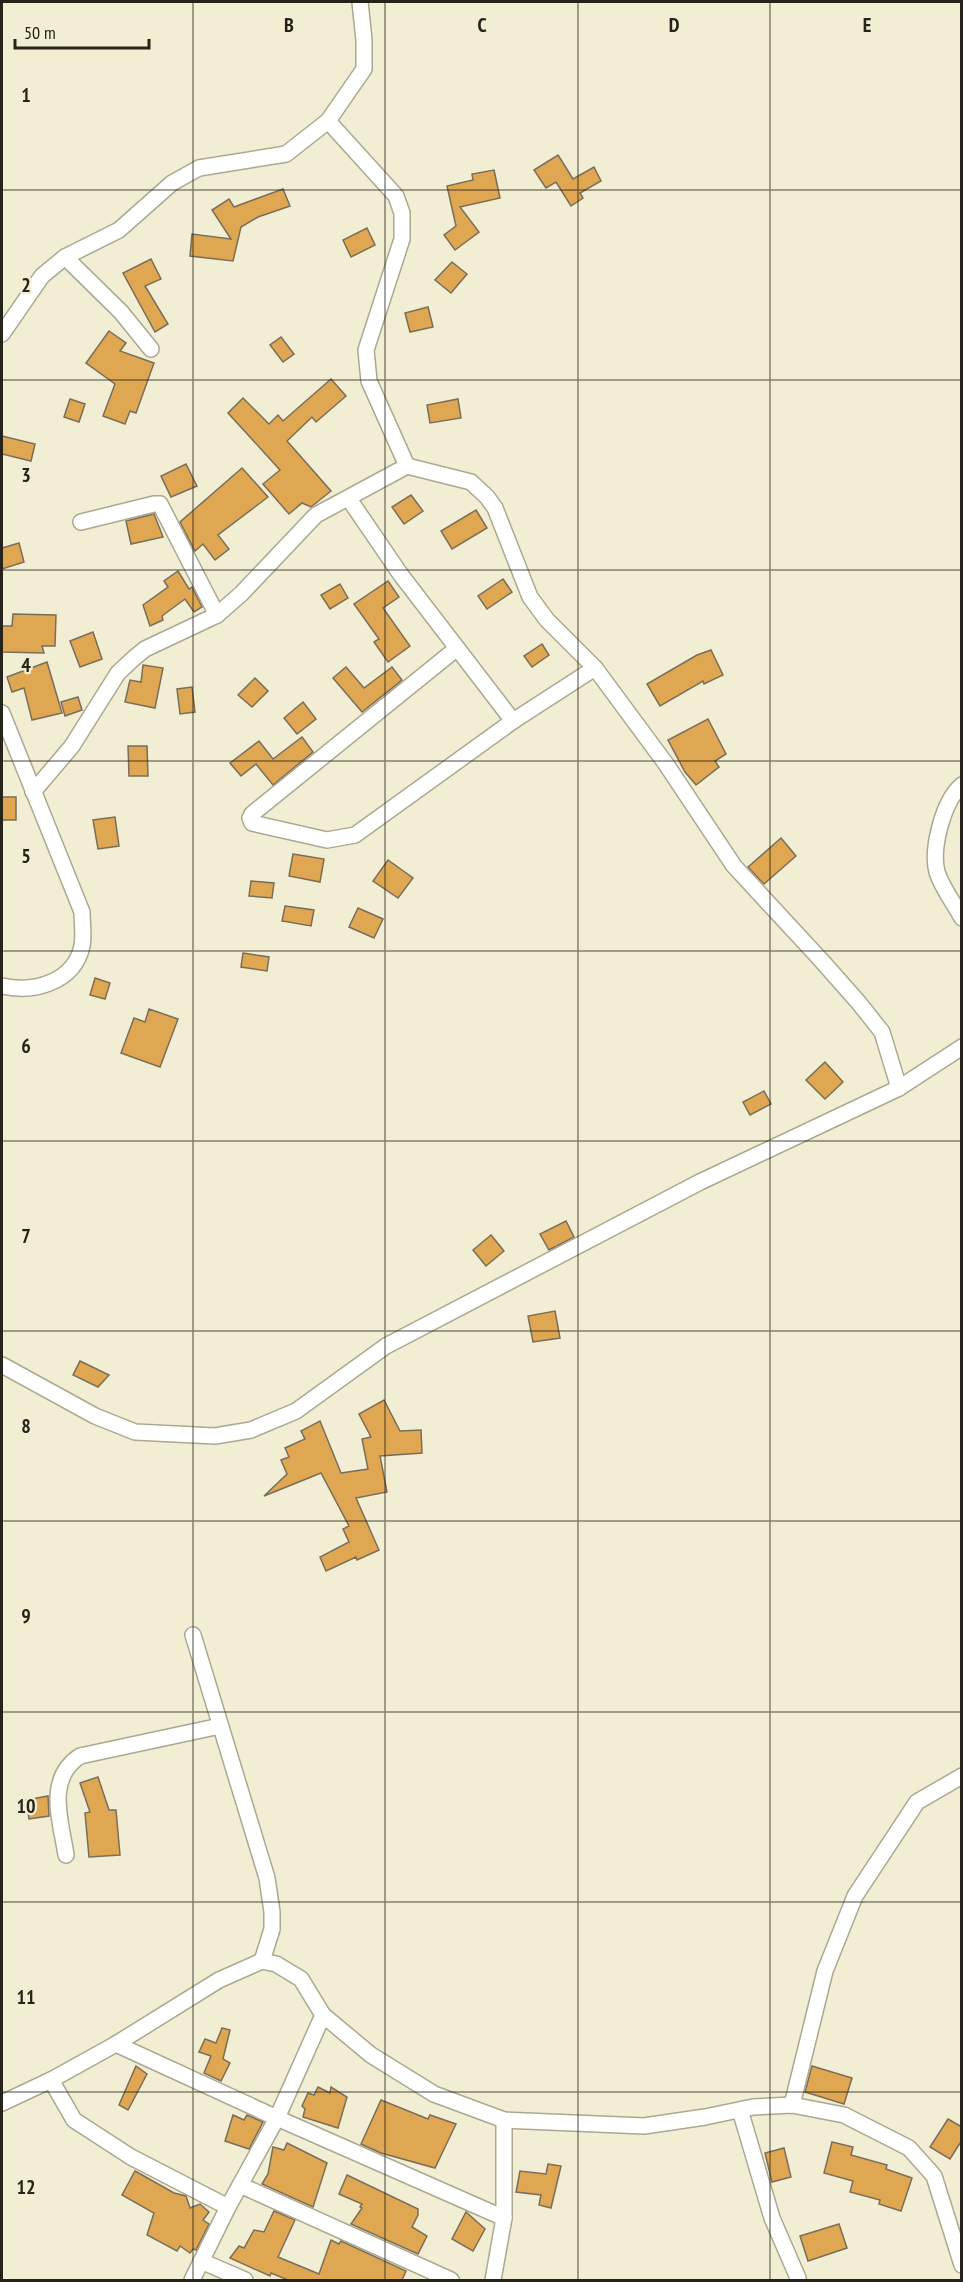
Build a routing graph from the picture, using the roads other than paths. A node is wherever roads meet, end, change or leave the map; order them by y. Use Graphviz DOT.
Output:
graph roads {
  1 [pos="360,2"];
  2 [pos="328,121"];
  3 [pos="65,257"];
  4 [pos="2,334"];
  5 [pos="151,349"];
  6 [pos="407,466"];
  7 [pos="349,498"];
  8 [pos="81,522"];
  9 [pos="217,615"];
  10 [pos="456,649"];
  11 [pos="595,668"];
  12 [pos="2,713"];
  13 [pos="513,721"];
  14 [pos="962,785"];
  15 [pos="33,792"];
  16 [pos="962,918"];
  17 [pos="2,987"];
  18 [pos="962,1047"];
  19 [pos="899,1089"];
  20 [pos="2,1365"];
  21 [pos="193,1635"];
  22 [pos="220,1726"];
  23 [pos="962,1776"];
  24 [pos="66,1856"];
  25 [pos="262,1961"];
  26 [pos="323,2015"];
  27 [pos="116,2044"];
  28 [pos="51,2080"];
  29 [pos="2,2103"];
  30 [pos="792,2105"];
  31 [pos="740,2110"];
  32 [pos="277,2118"];
  33 [pos="504,2120"];
  34 [pos="240,2185"];
  35 [pos="228,2207"];
  36 [pos="504,2218"];
  37 [pos="201,2261"];
  38 [pos="962,2265"];
  39 [pos="798,2278"];
  40 [pos="192,2280"];
  41 [pos="245,2280"];
  42 [pos="451,2280"];
  43 [pos="493,2280"];
  1 -- 2 [label="street"];
  2 -- 3 [label="street"];
  2 -- 6 [label="street"];
  3 -- 4 [label="street"];
  3 -- 5 [label="street"];
  6 -- 7 [label="street"];
  6 -- 11 [label="street"];
  7 -- 9 [label="street"];
  7 -- 10 [label="street"];
  8 -- 9 [label="street"];
  9 -- 15 [label="street"];
  10 -- 13 [label="street"];
  10 -- 13 [label="street"];
  11 -- 13 [label="street"];
  11 -- 19 [label="street"];
  12 -- 15 [label="street"];
  14 -- 16 [label="street"];
  15 -- 17 [label="street"];
  18 -- 19 [label="street"];
  19 -- 20 [label="street"];
  21 -- 22 [label="street"];
  22 -- 24 [label="street"];
  22 -- 25 [label="street"];
  23 -- 30 [label="street"];
  25 -- 26 [label="street"];
  25 -- 27 [label="street"];
  26 -- 32 [label="street"];
  26 -- 33 [label="street"];
  27 -- 28 [label="street"];
  27 -- 32 [label="street"];
  28 -- 29 [label="street"];
  28 -- 35 [label="street"];
  30 -- 31 [label="street"];
  30 -- 38 [label="street"];
  31 -- 33 [label="street"];
  31 -- 39 [label="street"];
  32 -- 34 [label="street"];
  32 -- 36 [label="street"];
  33 -- 36 [label="street"];
  34 -- 35 [label="street"];
  34 -- 42 [label="street"];
  35 -- 37 [label="street"];
  36 -- 43 [label="street"];
  37 -- 40 [label="street"];
  37 -- 41 [label="street"];
}
